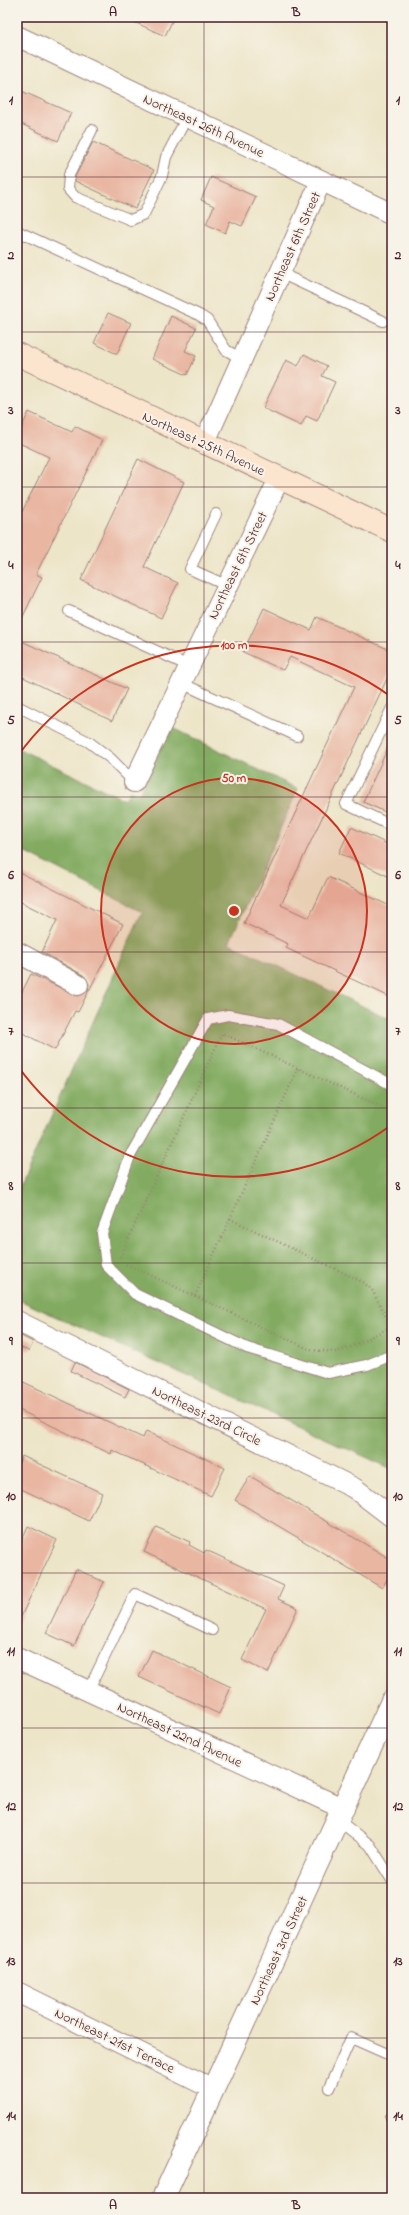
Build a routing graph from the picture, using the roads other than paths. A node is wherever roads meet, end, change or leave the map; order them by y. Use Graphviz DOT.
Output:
graph roads {
  1 [pos="17,36"];
  2 [pos="187,117"];
  3 [pos="92,130"];
  4 [pos="321,181"];
  5 [pos="392,214"];
  6 [pos="17,231"];
  7 [pos="280,273"];
  8 [pos="383,321"];
  9 [pos="17,354"];
  10 [pos="242,359"];
  11 [pos="204,444"];
  12 [pos="279,479"];
  13 [pos="216,514"];
  14 [pos="392,531"];
  15 [pos="228,586"];
  16 [pos="69,611"];
  17 [pos="185,675"];
  18 [pos="17,706"];
  19 [pos="392,708"];
  20 [pos="296,736"];
  21 [pos="134,782"];
  22 [pos="392,826"];
  23 [pos="17,952"];
  24 [pos="78,985"];
  25 [pos="392,1085"];
  26 [pos="17,1322"];
  27 [pos="392,1355"];
  28 [pos="392,1517"];
  29 [pos="212,1630"];
  30 [pos="17,1658"];
  31 [pos="88,1691"];
  32 [pos="392,1701"];
  33 [pos="341,1815"];
  34 [pos="392,1880"];
  35 [pos="17,1992"];
  36 [pos="392,2056"];
  37 [pos="329,2088"];
  38 [pos="213,2089"];
  39 [pos="163,2198"];
  1 -- 2 [label="street, Northeast 26th Avenue"];
  2 -- 3 [label="lane"];
  2 -- 4 [label="street, Northeast 26th Avenue"];
  4 -- 5 [label="street, Northeast 26th Avenue"];
  4 -- 7 [label="street, Northeast 6th Street"];
  6 -- 10 [label="lane"];
  7 -- 8 [label="lane"];
  7 -- 10 [label="street, Northeast 6th Street"];
  9 -- 11 [label="main road, Northeast 25th Avenue"];
  10 -- 11 [label="street, Northeast 6th Street"];
  11 -- 12 [label="main road, Northeast 25th Avenue"];
  12 -- 14 [label="main road, Northeast 25th Avenue"];
  12 -- 15 [label="street, Northeast 6th Street"];
  13 -- 15 [label="lane"];
  15 -- 17 [label="street, Northeast 6th Street"];
  16 -- 17 [label="lane"];
  17 -- 20 [label="lane"];
  17 -- 21 [label="street, Northeast 6th Street"];
  18 -- 21 [label="lane"];
  19 -- 22 [label="lane"];
  23 -- 24 [label="street"];
  25 -- 27 [label="lane"];
  26 -- 28 [label="street, Northeast 23rd Circle"];
  29 -- 31 [label="lane"];
  30 -- 31 [label="street, Northeast 22nd Avenue"];
  31 -- 33 [label="street, Northeast 22nd Avenue"];
  32 -- 33 [label="street, Northeast 3rd Street"];
  33 -- 34 [label="lane"];
  33 -- 38 [label="street, Northeast 3rd Street"];
  35 -- 38 [label="street, Northeast 21st Terrace"];
  36 -- 37 [label="lane"];
  38 -- 39 [label="street, Northeast 3rd Street"];
}
